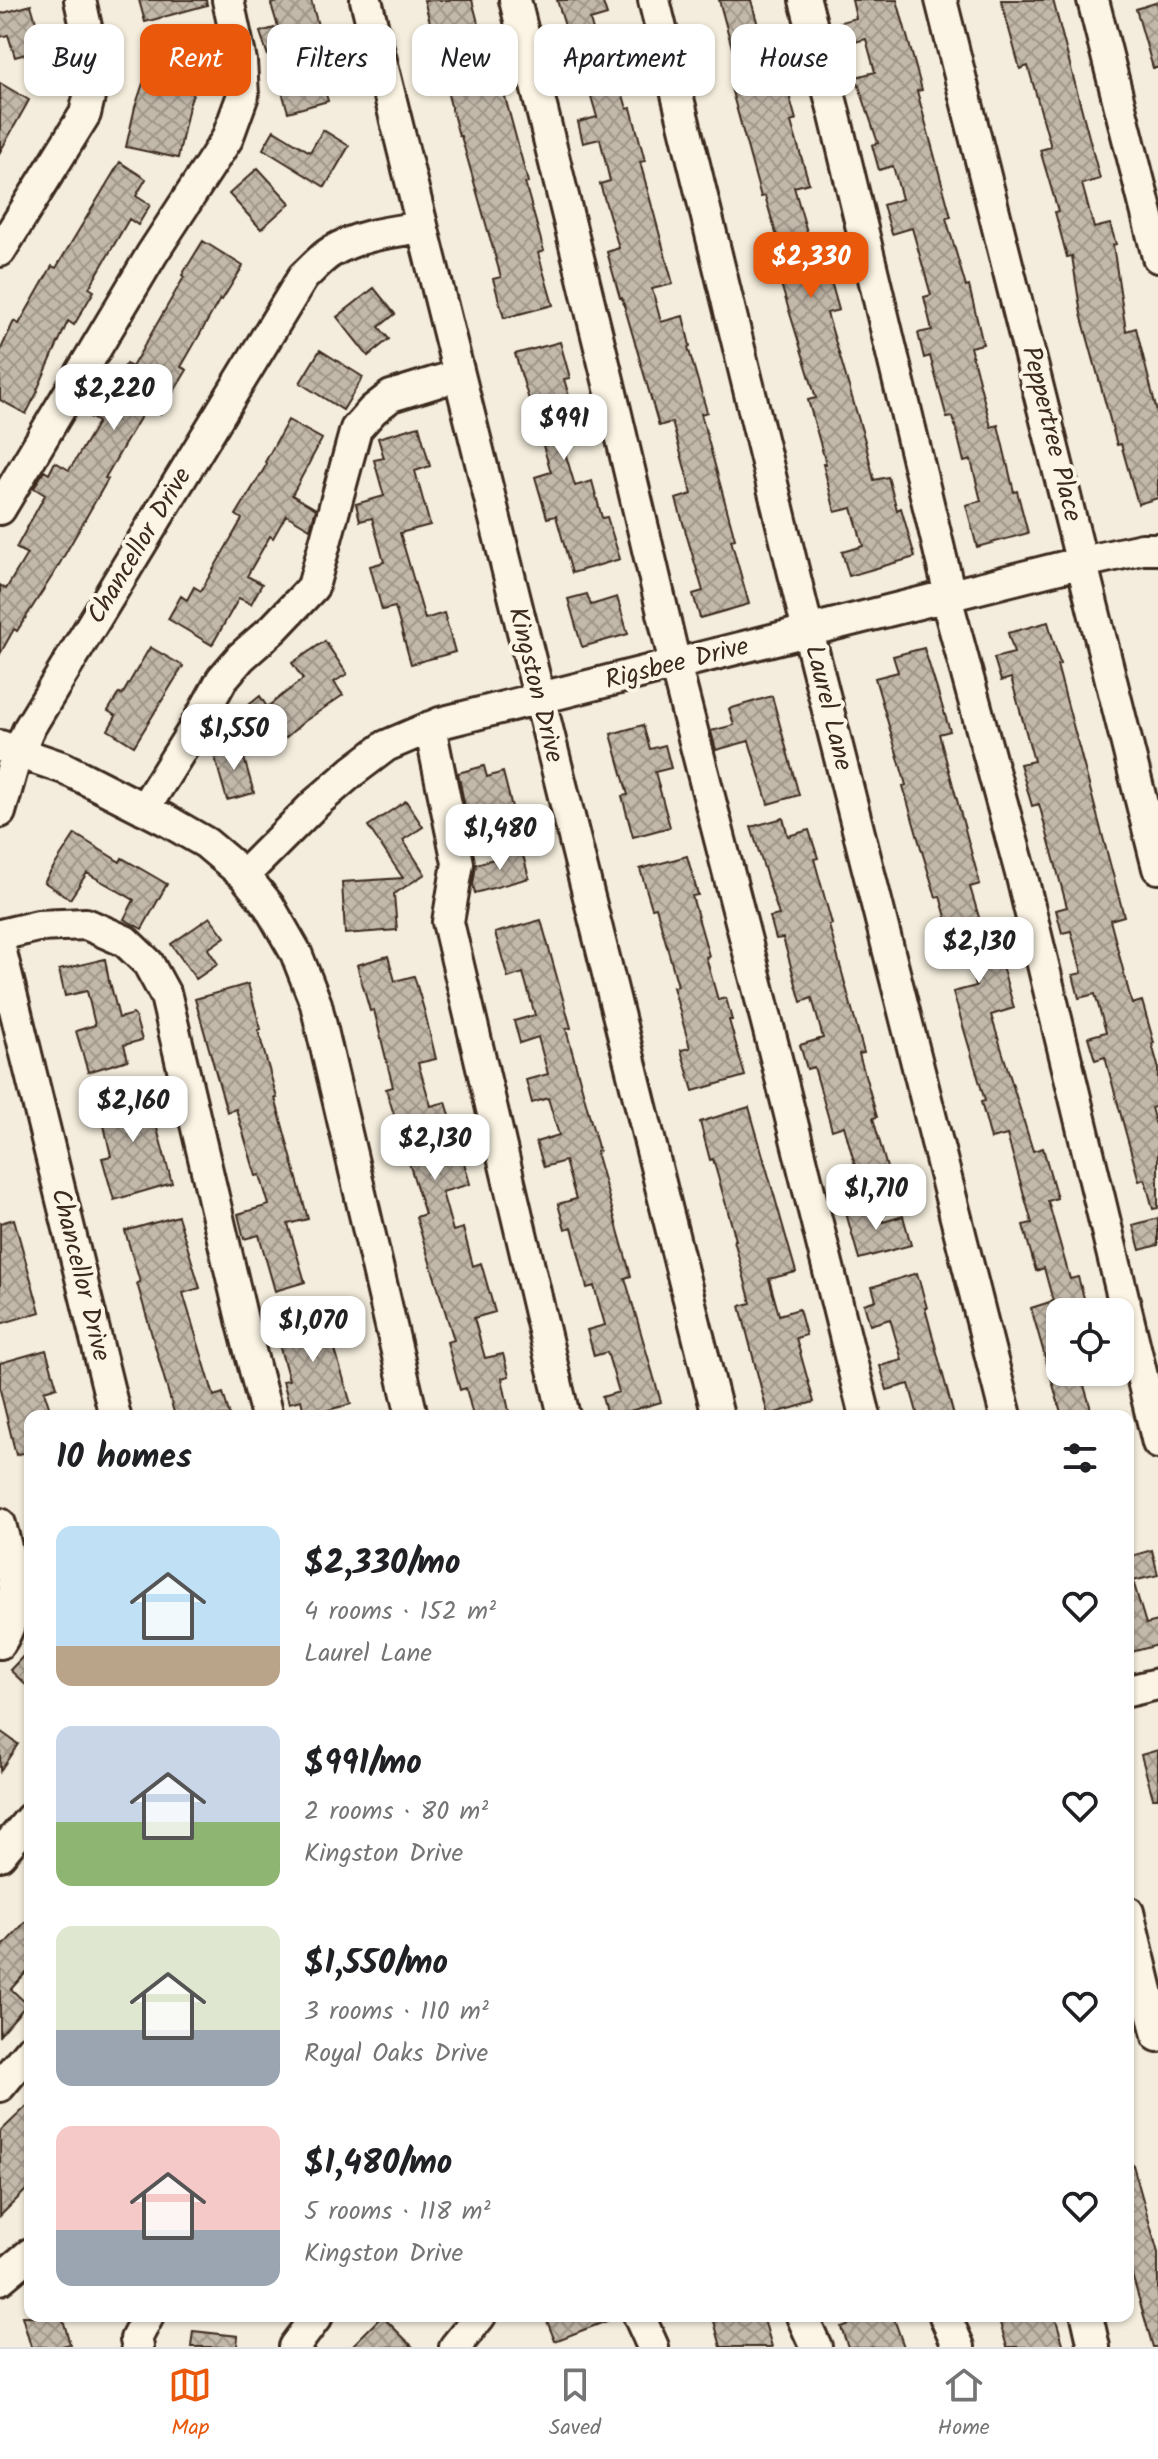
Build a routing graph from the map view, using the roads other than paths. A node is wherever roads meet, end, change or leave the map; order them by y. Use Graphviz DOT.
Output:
graph roads {
  1 [pos="80,0"];
  2 [pos="228,0"];
  3 [pos="366,0"];
  4 [pos="515,0"];
  5 [pos="654,0"];
  6 [pos="805,0"];
  7 [pos="941,0"];
  8 [pos="1093,0"];
  9 [pos="422,227"];
  10 [pos="0,251"];
  11 [pos="1158,257"];
  12 [pos="459,375"];
  13 [pos="0,509"];
  14 [pos="1158,549"];
  15 [pos="1083,562"];
  16 [pos="948,596"];
  17 [pos="808,631"];
  18 [pos="675,664"];
  19 [pos="539,699"];
  20 [pos="430,727"];
  21 [pos="10,750"];
  22 [pos="144,809"];
  23 [pos="0,812"];
  24 [pos="1158,868"];
  25 [pos="244,875"];
  26 [pos="0,935"];
  27 [pos="0,948"];
  28 [pos="114,1410"];
  29 [pos="265,1410"];
  30 [pos="411,1410"];
  31 [pos="563,1410"];
  32 [pos="717,1410"];
  33 [pos="864,1410"];
  34 [pos="1004,1410"];
  35 [pos="1158,1443"];
  36 [pos="0,1524"];
  37 [pos="0,1643"];
  38 [pos="1158,1684"];
  39 [pos="1134,1690"];
  40 [pos="24,1826"];
  41 [pos="0,1855"];
  42 [pos="1134,1937"];
  43 [pos="1158,2036"];
  44 [pos="24,2057"];
  45 [pos="0,2086"];
  46 [pos="24,2259"];
  47 [pos="0,2279"];
  48 [pos="145,2322"];
  49 [pos="313,2322"];
  50 [pos="475,2322"];
  51 [pos="642,2322"];
  52 [pos="805,2322"];
  53 [pos="948,2322"];
  54 [pos="1088,2322"];
  55 [pos="138,2347"];
  56 [pos="294,2347"];
  57 [pos="455,2347"];
  58 [pos="653,2347"];
  59 [pos="816,2347"];
  60 [pos="959,2347"];
  61 [pos="1094,2347"];
  1 -- 10 [label="street"];
  2 -- 13 [label="street"];
  3 -- 9 [label="street, Kingston Drive"];
  4 -- 18 [label="street"];
  5 -- 17 [label="street, Laurel Lane"];
  6 -- 16 [label="street"];
  7 -- 15 [label="street, Peppertree Place"];
  8 -- 11 [label="street"];
  9 -- 12 [label="street, Kingston Drive"];
  9 -- 21 [label="street, Chancellor Drive"];
  12 -- 19 [label="street, Kingston Drive"];
  12 -- 22 [label="street"];
  14 -- 15 [label="street, Rigsbee Drive"];
  15 -- 16 [label="street, Rigsbee Drive"];
  15 -- 24 [label="street, Peppertree Place"];
  16 -- 17 [label="street, Rigsbee Drive"];
  16 -- 35 [label="street"];
  17 -- 18 [label="street, Rigsbee Drive"];
  17 -- 34 [label="street, Laurel Lane"];
  18 -- 19 [label="street, Rigsbee Drive"];
  18 -- 33 [label="street"];
  19 -- 20 [label="street, Rigsbee Drive"];
  19 -- 32 [label="street, Kingston Drive"];
  20 -- 25 [label="street, Rigsbee Drive"];
  20 -- 31 [label="street"];
  21 -- 22 [label="street"];
  21 -- 23 [label="street, Chancellor Drive"];
  22 -- 25 [label="street"];
  25 -- 30 [label="street"];
  26 -- 29 [label="street"];
  27 -- 28 [label="street, Chancellor Drive"];
  36 -- 37 [label="street"];
  38 -- 39 [label="street"];
  40 -- 41 [label="street"];
  42 -- 43 [label="street"];
  44 -- 45 [label="street"];
  46 -- 47 [label="street"];
  48 -- 55 [label="street"];
  49 -- 56 [label="street"];
  50 -- 57 [label="street"];
  51 -- 58 [label="street"];
  52 -- 59 [label="street"];
  53 -- 60 [label="street"];
  54 -- 61 [label="street"];
}
